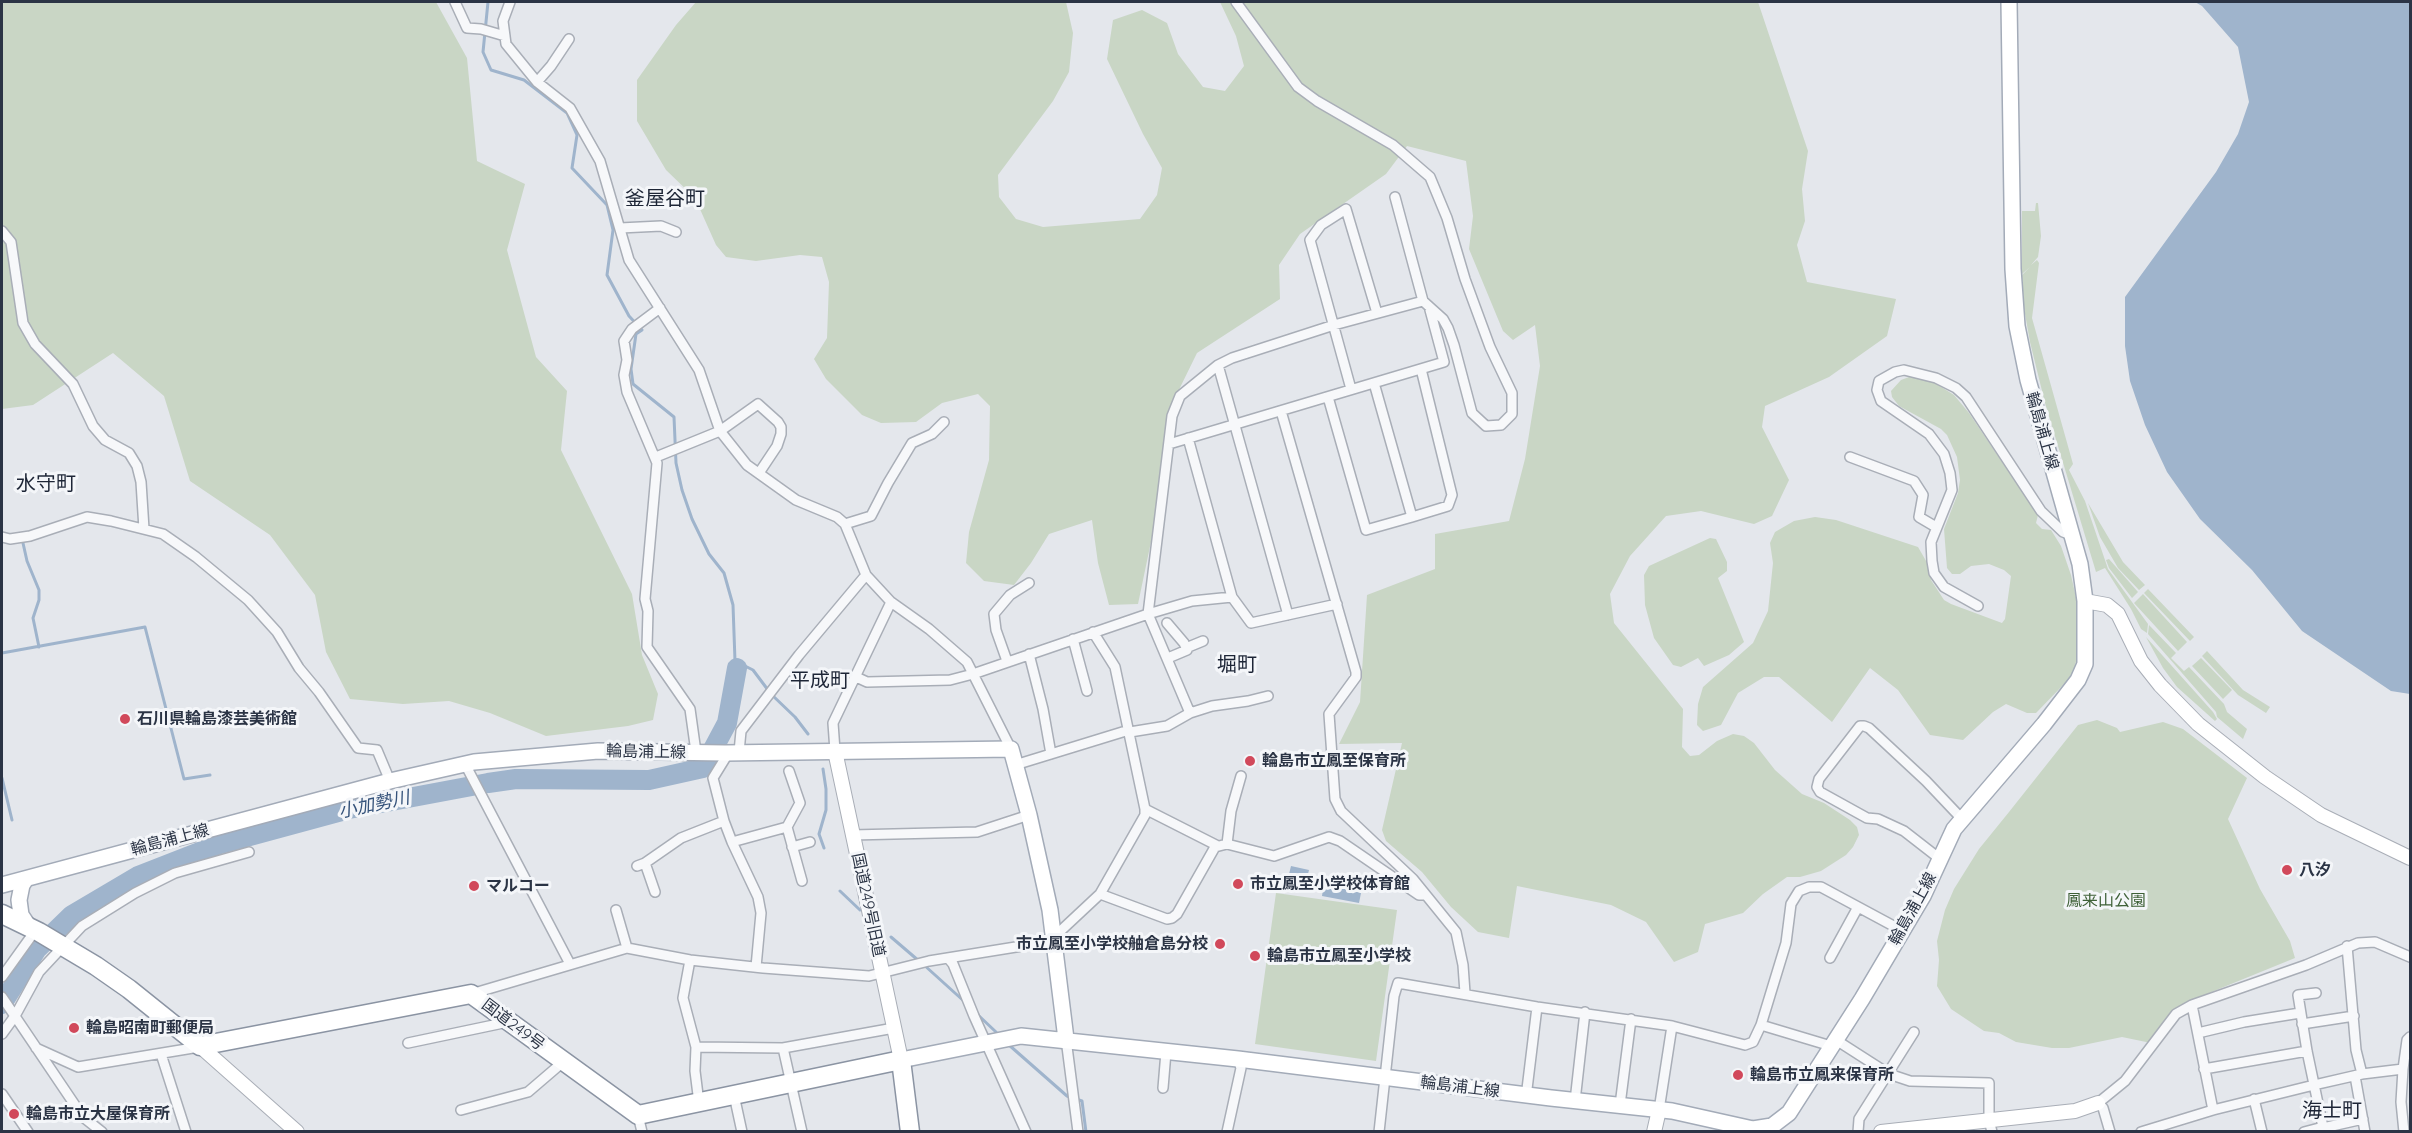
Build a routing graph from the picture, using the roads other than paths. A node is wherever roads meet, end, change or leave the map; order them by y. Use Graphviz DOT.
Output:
graph roads {
  1 [pos="455,2"];
  2 [pos="510,2"];
  3 [pos="1236,2"];
  4 [pos="2009,2"];
  5 [pos="505,36"];
  6 [pos="569,39"];
  7 [pos="537,82"];
  8 [pos="1395,197"];
  9 [pos="620,228"];
  10 [pos="2,231"];
  11 [pos="676,232"];
  12 [pos="1423,301"];
  13 [pos="660,308"];
  14 [pos="1431,310"];
  15 [pos="1377,313"];
  16 [pos="1334,325"];
  17 [pos="1218,365"];
  18 [pos="1421,369"];
  19 [pos="1374,383"];
  20 [pos="1351,389"];
  21 [pos="1328,397"];
  22 [pos="1281,411"];
  23 [pos="944,422"];
  24 [pos="1235,424"];
  25 [pos="720,431"];
  26 [pos="1188,438"];
  27 [pos="1169,444"];
  28 [pos="656,457"];
  29 [pos="1850,458"];
  30 [pos="759,473"];
  31 [pos="1412,517"];
  32 [pos="845,524"];
  33 [pos="1936,527"];
  34 [pos="144,529"];
  35 [pos="2071,535"];
  36 [pos="2,537"];
  37 [pos="866,575"];
  38 [pos="1029,583"];
  39 [pos="1232,597"];
  40 [pos="2085,601"];
  41 [pos="891,602"];
  42 [pos="1337,604"];
  43 [pos="1978,606"];
  44 [pos="1148,614"];
  45 [pos="1288,615"];
  46 [pos="1167,623"];
  47 [pos="1092,632"];
  48 [pos="1073,639"];
  49 [pos="1203,642"];
  50 [pos="1186,648"];
  51 [pos="1029,654"];
  52 [pos="1168,658"];
  53 [pos="1007,661"];
  54 [pos="973,674"];
  55 [pos="854,676"];
  56 [pos="1087,691"];
  57 [pos="1268,696"];
  58 [pos="1190,713"];
  59 [pos="1130,731"];
  60 [pos="1011,749"];
  61 [pos="835,751"];
  62 [pos="696,752"];
  63 [pos="731,752"];
  64 [pos="1051,754"];
  65 [pos="1015,765"];
  66 [pos="468,769"];
  67 [pos="789,771"];
  68 [pos="1241,776"];
  69 [pos="390,781"];
  70 [pos="1145,809"];
  71 [pos="1029,815"];
  72 [pos="1962,819"];
  73 [pos="724,821"];
  74 [pos="787,827"];
  75 [pos="852,835"];
  76 [pos="732,842"];
  77 [pos="810,842"];
  78 [pos="1222,845"];
  79 [pos="792,847"];
  80 [pos="249,852"];
  81 [pos="2410,858"];
  82 [pos="1940,859"];
  83 [pos="26,879"];
  84 [pos="802,881"];
  85 [pos="2,885"];
  86 [pos="655,892"];
  87 [pos="1100,894"];
  88 [pos="1426,895"];
  89 [pos="1858,907"];
  90 [pos="616,910"];
  91 [pos="2,914"];
  92 [pos="34,930"];
  93 [pos="1901,930"];
  94 [pos="1054,939"];
  95 [pos="62,945"];
  96 [pos="2347,946"];
  97 [pos="627,948"];
  98 [pos="2410,957"];
  99 [pos="948,958"];
  100 [pos="1830,958"];
  101 [pos="690,960"];
  102 [pos="570,964"];
  103 [pos="756,967"];
  104 [pos="882,973"];
  105 [pos="2,977"];
  106 [pos="1465,993"];
  107 [pos="2316,993"];
  108 [pos="471,994"];
  109 [pos="2,997"];
  110 [pos="2192,1005"];
  111 [pos="1537,1007"];
  112 [pos="1585,1012"];
  113 [pos="2300,1013"];
  114 [pos="15,1016"];
  115 [pos="2354,1017"];
  116 [pos="1631,1019"];
  117 [pos="508,1022"];
  118 [pos="2302,1024"];
  119 [pos="1761,1025"];
  120 [pos="1672,1026"];
  121 [pos="894,1028"];
  122 [pos="1914,1032"];
  123 [pos="2198,1033"];
  124 [pos="2,1034"];
  125 [pos="2410,1037"];
  126 [pos="1066,1040"];
  127 [pos="986,1042"];
  128 [pos="408,1043"];
  129 [pos="1834,1043"];
  130 [pos="200,1046"];
  131 [pos="696,1047"];
  132 [pos="36,1048"];
  133 [pos="783,1048"];
  134 [pos="2307,1051"];
  135 [pos="1166,1052"];
  136 [pos="161,1054"];
  137 [pos="1238,1059"];
  138 [pos="901,1060"];
  139 [pos="563,1062"];
  140 [pos="2204,1068"];
  141 [pos="2403,1070"];
  142 [pos="1889,1074"];
  143 [pos="2358,1075"];
  144 [pos="1386,1078"];
  145 [pos="792,1083"];
  146 [pos="2314,1085"];
  147 [pos="1163,1088"];
  148 [pos="2,1094"];
  149 [pos="1524,1094"];
  150 [pos="734,1095"];
  151 [pos="2254,1099"];
  152 [pos="1575,1101"];
  153 [pos="699,1102"];
  154 [pos="2406,1102"];
  155 [pos="2098,1103"];
  156 [pos="1620,1105"];
  157 [pos="461,1110"];
  158 [pos="1659,1110"];
  159 [pos="2212,1110"];
  160 [pos="2363,1119"];
  161 [pos="640,1123"];
  162 [pos="1990,1126"];
  163 [pos="2323,1129"];
  164 [pos="1772,1130"];
  165 [pos="28,1131"];
  166 [pos="102,1131"];
  167 [pos="186,1131"];
  168 [pos="297,1131"];
  169 [pos="742,1131"];
  170 [pos="802,1131"];
  171 [pos="910,1131"];
  172 [pos="1026,1131"];
  173 [pos="1078,1131"];
  174 [pos="1227,1131"];
  175 [pos="1379,1131"];
  176 [pos="1654,1131"];
  177 [pos="1858,1131"];
  178 [pos="1881,1131"];
  179 [pos="2110,1131"];
  180 [pos="2141,1131"];
  181 [pos="2262,1131"];
  182 [pos="2304,1131"];
  183 [pos="2365,1131"];
  184 [pos="2404,1131"];
  1 -- 5 [label="street"];
  2 -- 5 [label="street"];
  3 -- 14 [label="street"];
  4 -- 35 [label="main road, 輪島浦上線"];
  5 -- 7 [label="street"];
  6 -- 7 [label="street"];
  7 -- 9 [label="street"];
  8 -- 12 [label="street"];
  9 -- 11 [label="street"];
  9 -- 13 [label="street"];
  10 -- 34 [label="street"];
  12 -- 14 [label="street"];
  12 -- 15 [label="street"];
  13 -- 25 [label="street"];
  13 -- 28 [label="street"];
  14 -- 18 [label="street"];
  15 -- 16 [label="street"];
  15 -- 16 [label="street"];
  16 -- 17 [label="street"];
  16 -- 20 [label="street"];
  17 -- 24 [label="street"];
  17 -- 27 [label="street"];
  18 -- 19 [label="street"];
  18 -- 31 [label="street"];
  19 -- 20 [label="street"];
  19 -- 31 [label="street"];
  20 -- 21 [label="street"];
  21 -- 22 [label="street"];
  21 -- 31 [label="street"];
  22 -- 24 [label="street"];
  22 -- 42 [label="street"];
  23 -- 32 [label="street"];
  24 -- 26 [label="street"];
  24 -- 45 [label="street"];
  25 -- 28 [label="street"];
  25 -- 30 [label="street"];
  25 -- 30 [label="street"];
  26 -- 27 [label="street"];
  26 -- 39 [label="street"];
  27 -- 44 [label="street"];
  28 -- 62 [label="street"];
  29 -- 33 [label="street"];
  30 -- 32 [label="street"];
  32 -- 37 [label="street"];
  33 -- 35 [label="street"];
  33 -- 43 [label="street"];
  34 -- 36 [label="street"];
  34 -- 69 [label="street"];
  35 -- 40 [label="main road, 輪島浦上線"];
  37 -- 41 [label="street"];
  37 -- 63 [label="street"];
  38 -- 53 [label="street"];
  39 -- 44 [label="street"];
  39 -- 45 [label="street"];
  40 -- 72 [label="main road, 輪島浦上線"];
  40 -- 81 [label="street"];
  41 -- 54 [label="street"];
  41 -- 55 [label="street"];
  42 -- 45 [label="street"];
  42 -- 88 [label="street"];
  44 -- 47 [label="street"];
  44 -- 52 [label="street"];
  46 -- 50 [label="street"];
  47 -- 48 [label="street"];
  47 -- 59 [label="street"];
  48 -- 51 [label="street"];
  48 -- 56 [label="street"];
  49 -- 50 [label="street"];
  50 -- 52 [label="street"];
  51 -- 53 [label="street"];
  51 -- 64 [label="street"];
  52 -- 58 [label="street"];
  53 -- 54 [label="street"];
  54 -- 55 [label="street"];
  54 -- 60 [label="street"];
  55 -- 61 [label="street"];
  57 -- 58 [label="street"];
  58 -- 59 [label="street"];
  59 -- 64 [label="street"];
  59 -- 70 [label="street"];
  60 -- 61 [label="main road, 輪島浦上線"];
  60 -- 65 [label="main road"];
  61 -- 63 [label="main road, 輪島浦上線"];
  61 -- 75 [label="street, 国道249号旧道"];
  62 -- 63 [label="main road, 輪島浦上線"];
  62 -- 66 [label="main road, 輪島浦上線"];
  63 -- 73 [label="street"];
  64 -- 65 [label="street"];
  65 -- 71 [label="main road"];
  66 -- 69 [label="main road, 輪島浦上線"];
  66 -- 102 [label="street"];
  67 -- 74 [label="street"];
  68 -- 78 [label="street"];
  69 -- 83 [label="main road, 輪島浦上線"];
  70 -- 78 [label="street"];
  70 -- 87 [label="street"];
  71 -- 75 [label="street"];
  71 -- 94 [label="main road"];
  72 -- 82 [label="main road, 輪島浦上線"];
  72 -- 82 [label="street"];
  73 -- 76 [label="street"];
  73 -- 86 [label="street"];
  74 -- 76 [label="street"];
  74 -- 79 [label="street"];
  75 -- 104 [label="street, 国道249号旧道"];
  76 -- 103 [label="street"];
  77 -- 79 [label="street"];
  78 -- 87 [label="street"];
  78 -- 88 [label="street"];
  79 -- 84 [label="street"];
  80 -- 95 [label="street"];
  82 -- 93 [label="main road, 輪島浦上線"];
  83 -- 85 [label="main road, 輪島浦上線"];
  83 -- 92 [label="main road"];
  87 -- 94 [label="street"];
  88 -- 106 [label="street"];
  89 -- 93 [label="street"];
  89 -- 100 [label="street"];
  89 -- 119 [label="street"];
  90 -- 97 [label="street"];
  91 -- 92 [label="highway"];
  92 -- 95 [label="highway"];
  92 -- 105 [label="street"];
  93 -- 129 [label="main road, 輪島浦上線"];
  94 -- 99 [label="street"];
  94 -- 126 [label="main road"];
  95 -- 114 [label="street"];
  95 -- 130 [label="highway"];
  96 -- 98 [label="street"];
  96 -- 110 [label="street"];
  96 -- 115 [label="street"];
  97 -- 101 [label="street"];
  97 -- 102 [label="street"];
  99 -- 104 [label="street"];
  99 -- 127 [label="street"];
  101 -- 103 [label="street"];
  101 -- 131 [label="street"];
  102 -- 108 [label="street"];
  103 -- 104 [label="street"];
  104 -- 121 [label="street, 国道249号旧道"];
  106 -- 111 [label="street"];
  106 -- 144 [label="street"];
  107 -- 113 [label="street"];
  108 -- 117 [label="highway, 国道249号"];
  108 -- 130 [label="highway, 国道249号"];
  109 -- 114 [label="street"];
  110 -- 123 [label="street"];
  110 -- 155 [label="street"];
  111 -- 112 [label="street"];
  111 -- 149 [label="street"];
  112 -- 116 [label="street"];
  112 -- 152 [label="street"];
  113 -- 118 [label="street"];
  113 -- 123 [label="street"];
  114 -- 124 [label="street"];
  114 -- 132 [label="street"];
  115 -- 118 [label="street"];
  115 -- 143 [label="street"];
  116 -- 120 [label="street"];
  116 -- 156 [label="street"];
  117 -- 128 [label="street"];
  117 -- 139 [label="highway, 国道249号"];
  118 -- 134 [label="street"];
  119 -- 120 [label="street"];
  119 -- 129 [label="street"];
  120 -- 158 [label="street"];
  121 -- 133 [label="street"];
  121 -- 138 [label="street, 国道249号旧道"];
  122 -- 142 [label="street"];
  123 -- 140 [label="street"];
  125 -- 141 [label="street"];
  126 -- 127 [label="main road, 輪島浦上線"];
  126 -- 135 [label="main road, 輪島浦上線"];
  126 -- 173 [label="street"];
  127 -- 138 [label="main road, 輪島浦上線"];
  127 -- 172 [label="street"];
  129 -- 142 [label="street"];
  129 -- 164 [label="main road, 輪島浦上線"];
  130 -- 136 [label="street"];
  130 -- 168 [label="street"];
  131 -- 133 [label="street"];
  131 -- 153 [label="street"];
  132 -- 136 [label="street"];
  132 -- 166 [label="street"];
  133 -- 145 [label="street"];
  134 -- 140 [label="street"];
  134 -- 146 [label="street"];
  135 -- 137 [label="main road, 輪島浦上線"];
  135 -- 147 [label="street"];
  136 -- 167 [label="street"];
  137 -- 144 [label="main road, 輪島浦上線"];
  137 -- 174 [label="street"];
  138 -- 145 [label="highway, 国道249号"];
  138 -- 171 [label="highway"];
  139 -- 157 [label="street"];
  139 -- 161 [label="highway, 国道249号"];
  140 -- 159 [label="street"];
  141 -- 143 [label="street"];
  141 -- 154 [label="street"];
  142 -- 162 [label="street"];
  142 -- 177 [label="street"];
  143 -- 146 [label="street"];
  143 -- 160 [label="street"];
  144 -- 149 [label="main road, 輪島浦上線"];
  144 -- 175 [label="street"];
  145 -- 150 [label="highway, 国道249号"];
  145 -- 170 [label="street"];
  146 -- 151 [label="street"];
  146 -- 163 [label="street"];
  148 -- 165 [label="street"];
  149 -- 152 [label="main road, 輪島浦上線"];
  150 -- 153 [label="highway, 国道249号"];
  150 -- 169 [label="street"];
  151 -- 159 [label="street"];
  151 -- 181 [label="street"];
  152 -- 156 [label="main road, 輪島浦上線"];
  153 -- 161 [label="highway, 国道249号"];
  154 -- 184 [label="street"];
  155 -- 162 [label="street"];
  155 -- 179 [label="street"];
  156 -- 158 [label="main road, 輪島浦上線"];
  158 -- 164 [label="main road, 輪島浦上線"];
  158 -- 176 [label="street"];
  159 -- 180 [label="street"];
  160 -- 163 [label="street"];
  160 -- 183 [label="street"];
  162 -- 178 [label="street"];
  163 -- 182 [label="street"];
}
